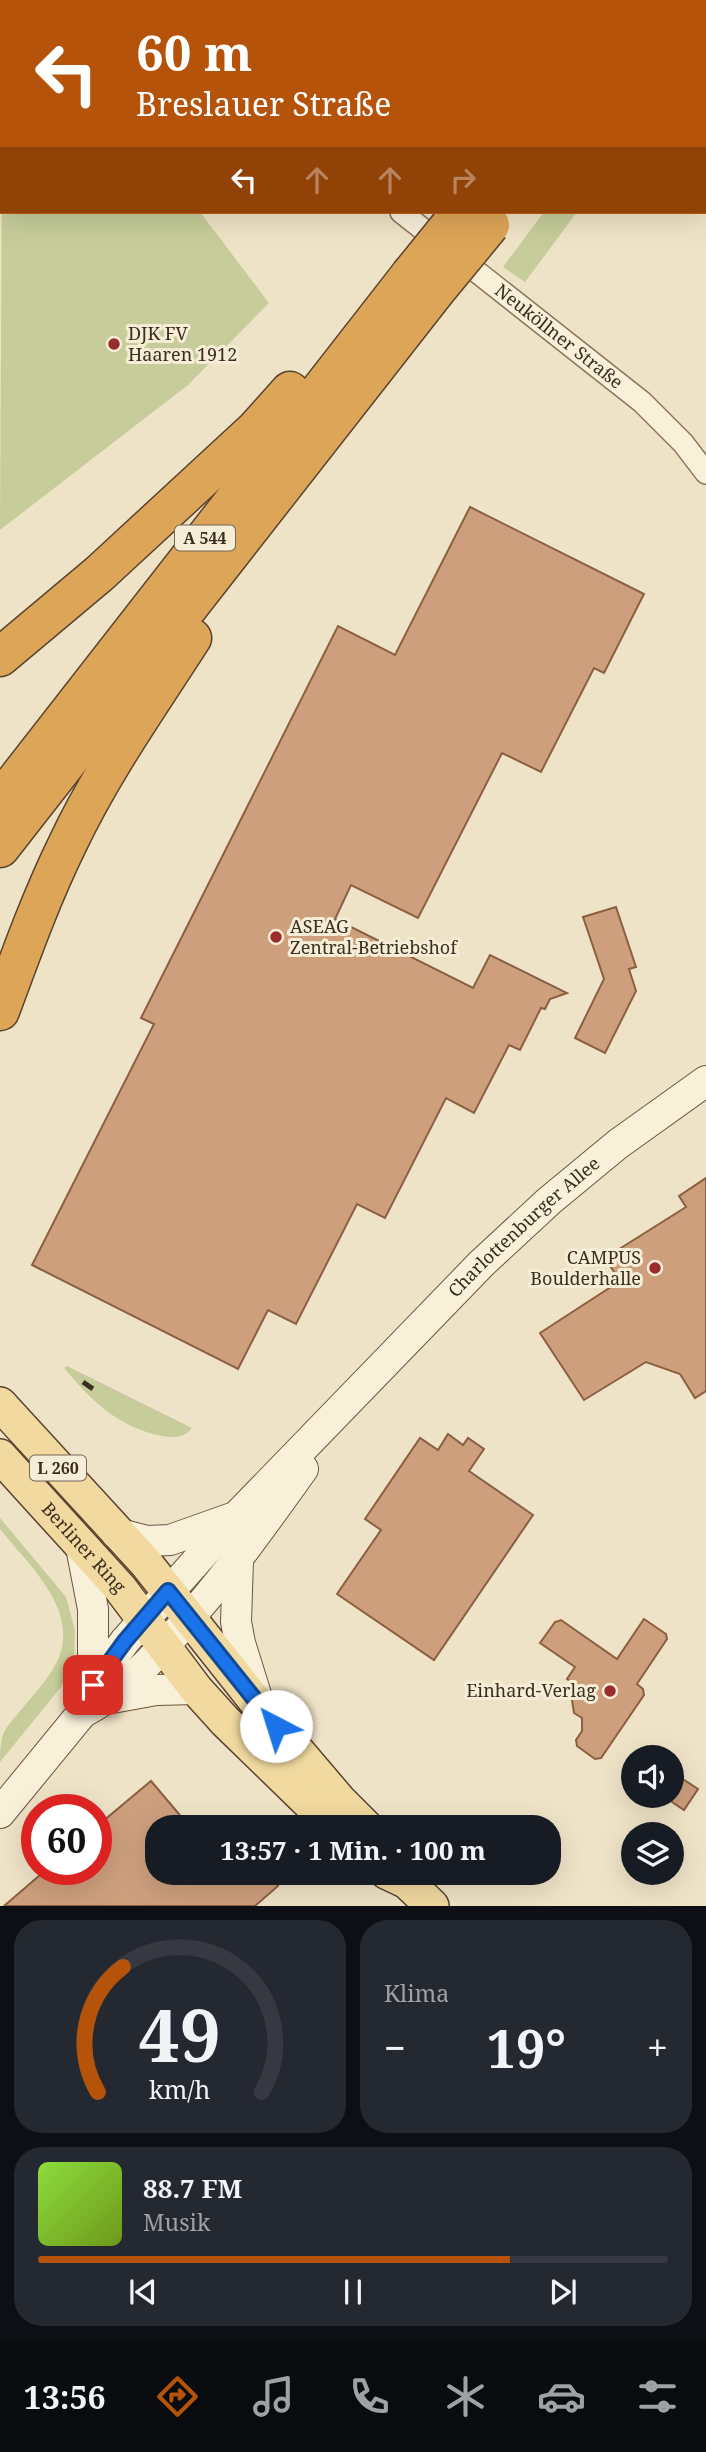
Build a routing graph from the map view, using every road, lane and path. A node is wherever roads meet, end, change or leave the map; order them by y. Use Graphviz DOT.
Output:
graph roads {
  1 [pos="404,214"];
  2 [pos="484,216"];
  3 [pos="422,284"];
  4 [pos="706,473"];
  5 [pos="276,495"];
  6 [pos="0,657"];
  7 [pos="0,801"];
  8 [pos="0,848"];
  9 [pos="0,1011"];
  10 [pos="706,1081"];
  11 [pos="358,1392"];
  12 [pos="0,1404"];
  13 [pos="0,1456"];
  14 [pos="236,1517"];
  15 [pos="116,1533"];
  16 [pos="80,1546"];
  17 [pos="238,1560"];
  18 [pos="168,1591"];
  19 [pos="190,1618"];
  20 [pos="143,1619"];
  21 [pos="163,1647"];
  22 [pos="196,1689"];
  23 [pos="101,1692"];
  24 [pos="260,1707"];
  25 [pos="0,1813"];
  26 [pos="322,1815"];
  27 [pos="354,1815"];
  28 [pos="408,1885"];
  29 [pos="432,1906"];
  1 -- 4 [label="street, Neuköllner Straße"];
  2 -- 3 [label="highway, A 544, bridge"];
  3 -- 5 [label="highway, A 544"];
  3 -- 6 [label="highway"];
  3 -- 7 [label="highway, A 544"];
  5 -- 8 [label="highway, A 544"];
  5 -- 9 [label="highway"];
  10 -- 11 [label="street, Charlottenburger Allee"];
  11 -- 14 [label="street, Charlottenburger Allee"];
  11 -- 17 [label="street, Charlottenburger Allee"];
  12 -- 15 [label="main road, Berliner Ring / L 260"];
  13 -- 16 [label="main road, Berliner Ring / L 260"];
  14 -- 15 [label="street"];
  14 -- 18 [label="street, Charlottenburger Allee"];
  15 -- 18 [label="main road, Berliner Ring / L 260"];
  16 -- 20 [label="main road, Berliner Ring / L 260"];
  16 -- 23 [label="street"];
  17 -- 19 [label="street, Charlottenburger Allee"];
  17 -- 24 [label="street"];
  18 -- 19 [label="main road, Berliner Ring / L 260"];
  18 -- 20 [label="street, Charlottenburger Allee"];
  19 -- 21 [label="street, Charlottenburger Allee"];
  19 -- 24 [label="main road, Berliner Ring / L 260"];
  20 -- 21 [label="main road, Berliner Ring / L 260"];
  20 -- 23 [label="street, Charlottenburger Allee"];
  21 -- 22 [label="main road, Berliner Ring / L 260"];
  21 -- 23 [label="street, Charlottenburger Allee"];
  22 -- 23 [label="street"];
  22 -- 26 [label="main road, Berliner Ring / L 260"];
  23 -- 25 [label="street"];
  24 -- 27 [label="main road, Berliner Ring / L 260"];
  28 -- 29 [label="main road"];
}
